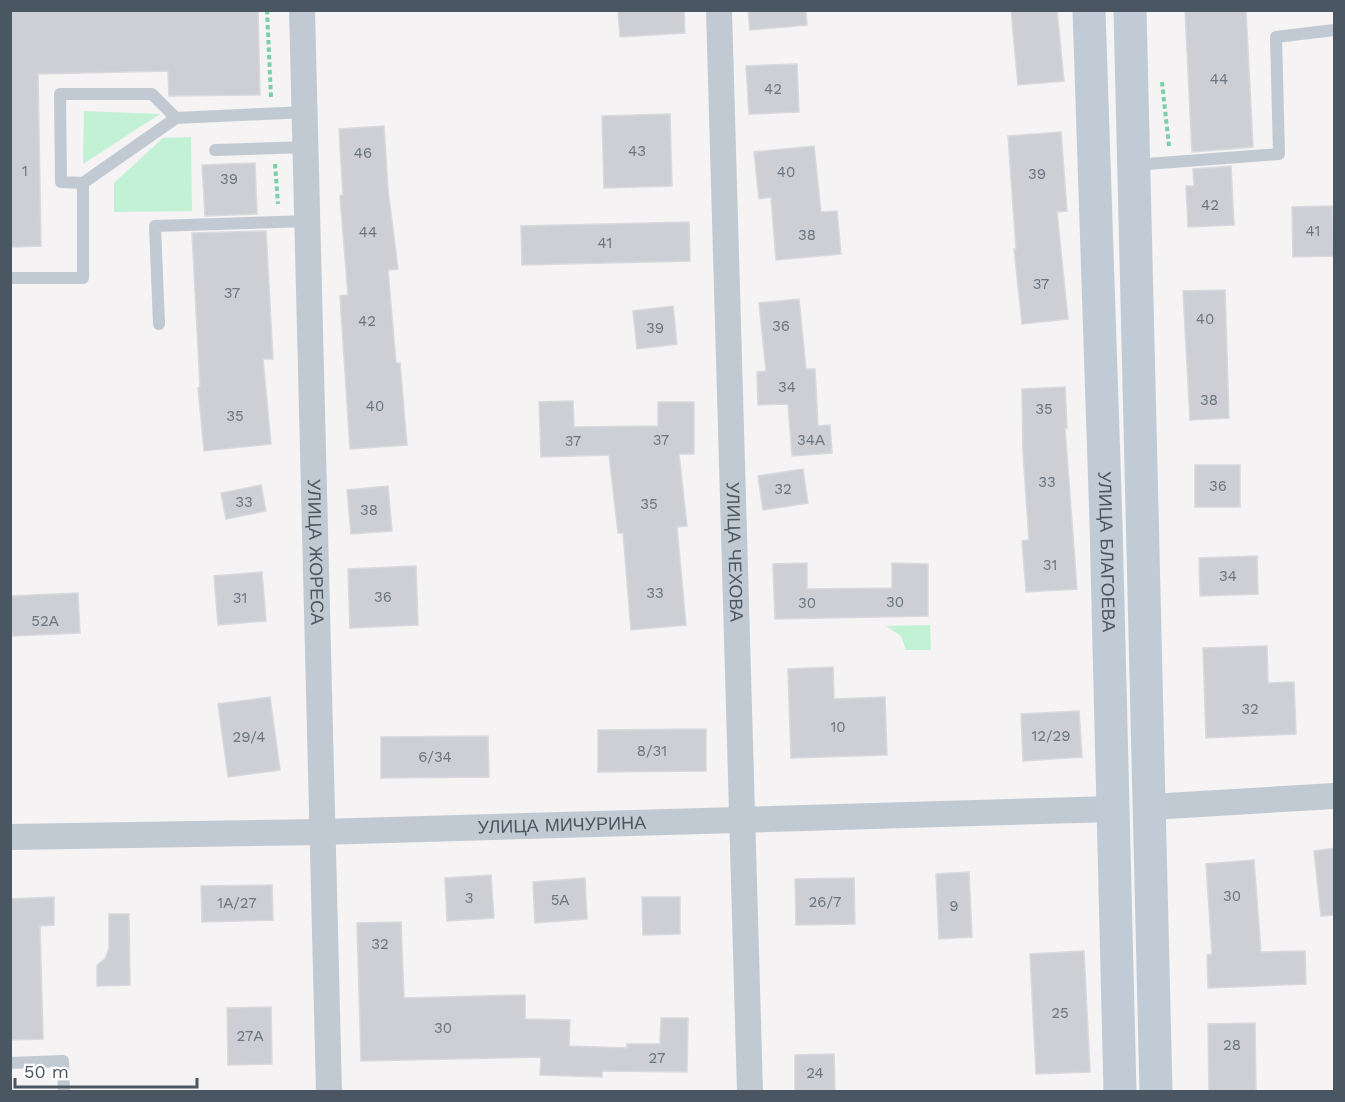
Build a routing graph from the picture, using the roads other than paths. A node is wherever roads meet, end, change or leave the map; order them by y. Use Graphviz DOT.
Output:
graph roads {
  1 [pos="302,10"];
  2 [pos="719,10"];
  3 [pos="1089,10"];
  4 [pos="1130,10"];
  5 [pos="1335,30"];
  6 [pos="305,112"];
  7 [pos="176,118"];
  8 [pos="306,147"];
  9 [pos="215,150"];
  10 [pos="1133,165"];
  11 [pos="83,183"];
  12 [pos="309,221"];
  13 [pos="10,278"];
  14 [pos="159,324"];
  15 [pos="1112,767"];
  16 [pos="1335,796"];
  17 [pos="1150,807"];
  18 [pos="1113,809"];
  19 [pos="743,821"];
  20 [pos="321,832"];
  21 [pos="10,837"];
  22 [pos="1150,845"];
  23 [pos="10,1063"];
  24 [pos="64,1092"];
  25 [pos="329,1092"];
  26 [pos="750,1092"];
  27 [pos="1120,1092"];
  28 [pos="1156,1092"];
  1 -- 6 [label="street, УЛИЦА ЖОРЕСА"];
  2 -- 19 [label="street, УЛИЦА ЧЕХОВА"];
  3 -- 15 [label="main road, УЛИЦА БЛАГОЕВА"];
  4 -- 10 [label="main road, УЛИЦА БЛАГОЕВА"];
  5 -- 10 [label="lane"];
  6 -- 7 [label="lane"];
  6 -- 8 [label="street, УЛИЦА ЖОРЕСА"];
  7 -- 11 [label="lane"];
  7 -- 11 [label="lane"];
  8 -- 9 [label="lane"];
  8 -- 12 [label="street, УЛИЦА ЖОРЕСА"];
  10 -- 17 [label="main road, УЛИЦА БЛАГОЕВА"];
  11 -- 13 [label="lane"];
  12 -- 14 [label="lane"];
  12 -- 20 [label="street, УЛИЦА ЖОРЕСА"];
  15 -- 17 [label="main road"];
  15 -- 18 [label="main road, УЛИЦА БЛАГОЕВА"];
  16 -- 17 [label="street"];
  17 -- 22 [label="main road, УЛИЦА БЛАГОЕВА"];
  18 -- 19 [label="street, УЛИЦА МИЧУРИНА"];
  18 -- 22 [label="main road"];
  18 -- 27 [label="main road, УЛИЦА БЛАГОЕВА"];
  19 -- 20 [label="street, УЛИЦА МИЧУРИНА"];
  19 -- 26 [label="street, УЛИЦА ЧЕХОВА"];
  20 -- 21 [label="street, УЛИЦА МИЧУРИНА"];
  20 -- 25 [label="street, УЛИЦА ЖОРЕСА"];
  22 -- 28 [label="main road, УЛИЦА БЛАГОЕВА"];
  23 -- 24 [label="lane"];
}
